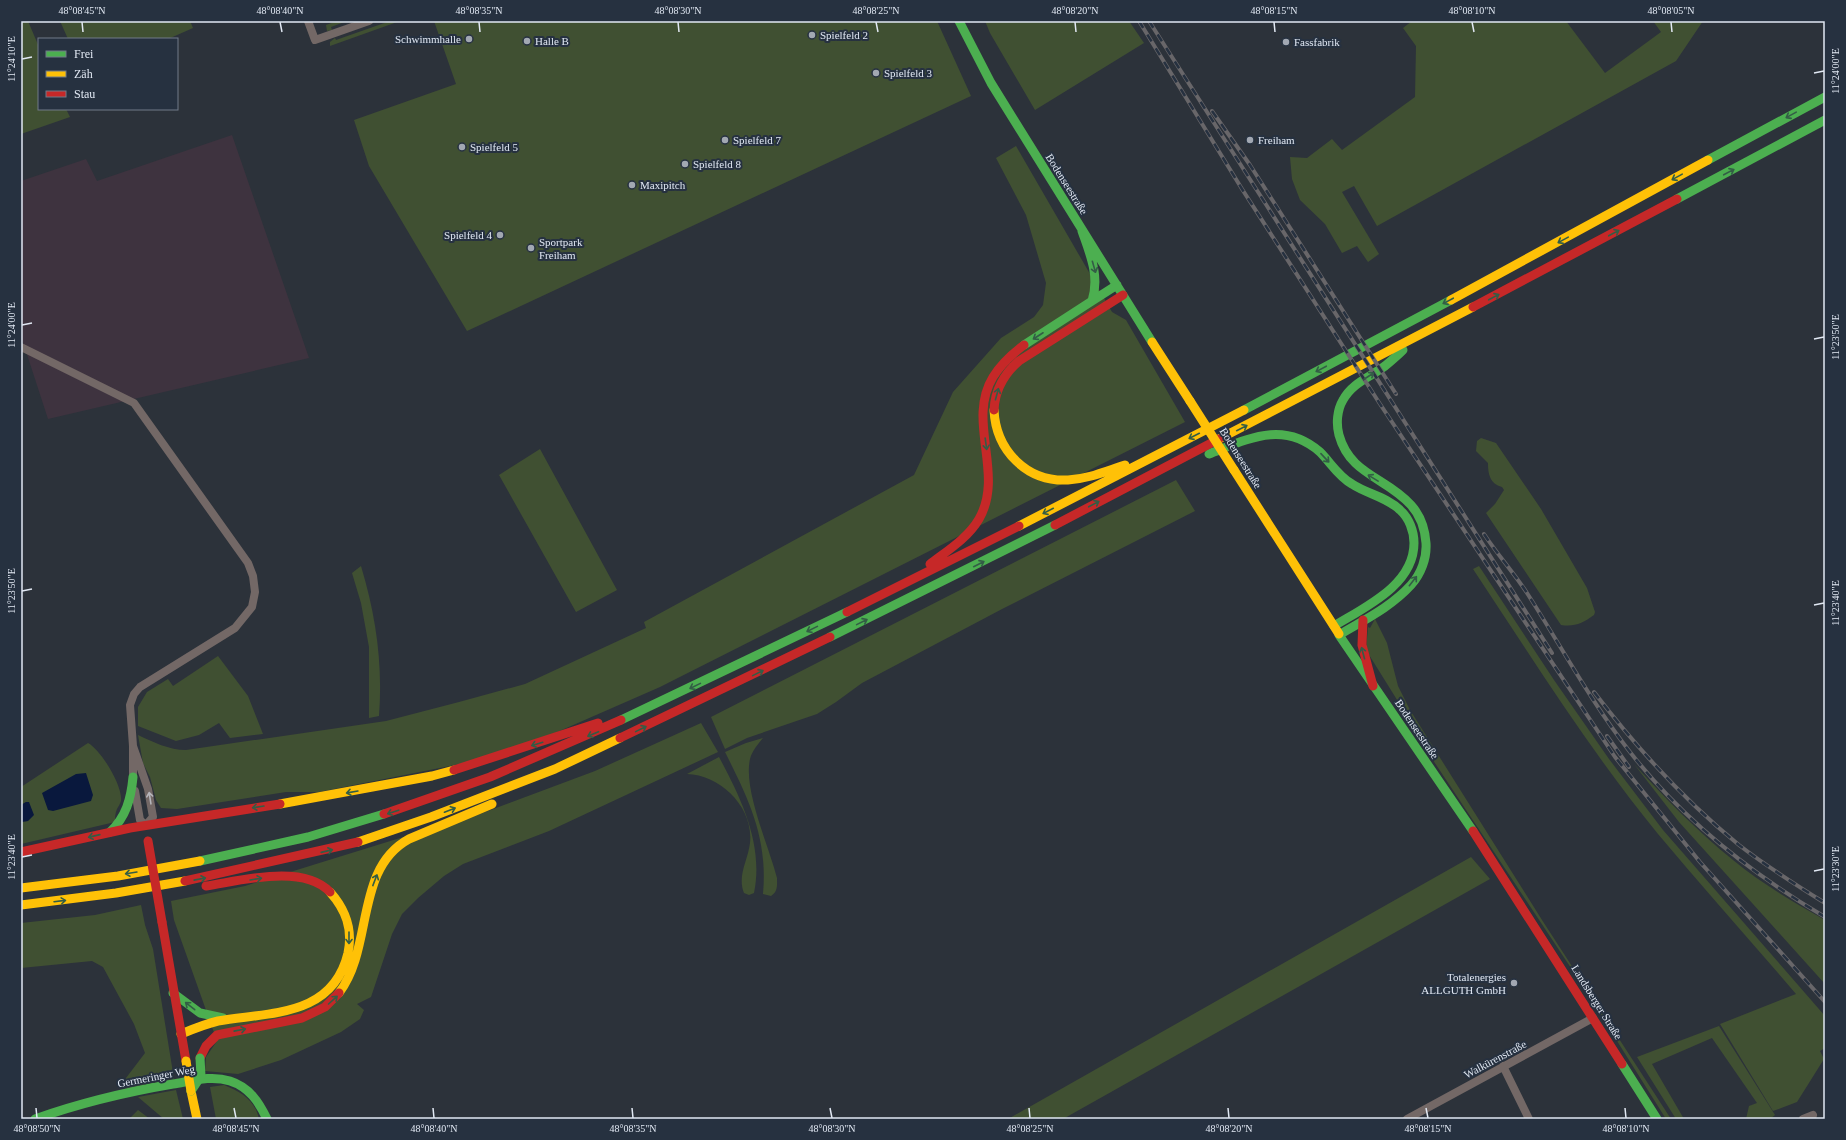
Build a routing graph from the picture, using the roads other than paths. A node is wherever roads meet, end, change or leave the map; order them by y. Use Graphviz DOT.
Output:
graph roads {
  1 [pos="308,21"];
  2 [pos="369,21"];
  3 [pos="960,21"];
  4 [pos="1825,96"];
  5 [pos="1825,120"];
  6 [pos="1082,231"];
  7 [pos="1117,285"];
  8 [pos="1123,295"];
  9 [pos="1091,302"];
  10 [pos="1422,335"];
  11 [pos="21,347"];
  12 [pos="1158,456"];
  13 [pos="1145,478"];
  14 [pos="910,581"];
  15 [pos="1363,620"];
  16 [pos="1334,626"];
  17 [pos="1339,635"];
  18 [pos="1373,686"];
  19 [pos="641,712"];
  20 [pos="133,746"];
  21 [pos="555,769"];
  22 [pos="142,770"];
  23 [pos="133,775"];
  24 [pos="146,825"];
  25 [pos="110,832"];
  26 [pos="21,852"];
  27 [pos="21,888"];
  28 [pos="148,888"];
  29 [pos="1517,898"];
  30 [pos="21,905"];
  31 [pos="173,993"];
  32 [pos="1593,1018"];
  33 [pos="235,1020"];
  34 [pos="181,1034"];
  35 [pos="216,1035"];
  36 [pos="1503,1066"];
  37 [pos="191,1091"];
  38 [pos="1641,1095"];
  39 [pos="1813,1115"];
  40 [pos="35,1119"];
  41 [pos="197,1119"];
  42 [pos="267,1119"];
  43 [pos="1407,1119"];
  44 [pos="1529,1119"];
  45 [pos="1648,1119"];
  46 [pos="1657,1119"];
  47 [pos="1803,1119"];
  1 -- 2 [label="street"];
  3 -- 6 [label="main road, Bodenseestraße"];
  4 -- 12 [label="main road, one-way"];
  10 -- 5 [label="main road, one-way"];
  6 -- 7 [label="main road, Bodenseestraße"];
  6 -- 9 [label="main road, one-way"];
  7 -- 8 [label="main road, Bodenseestraße"];
  7 -- 9 [label="main road"];
  12 -- 8 [label="main road, one-way"];
  8 -- 16 [label="main road, Bodenseestraße, bridge"];
  9 -- 14 [label="main road, one-way"];
  13 -- 10 [label="main road, one-way"];
  15 -- 10 [label="main road, one-way"];
  11 -- 20 [label="street"];
  12 -- 14 [label="main road, one-way"];
  13 -- 16 [label="main road, one-way"];
  21 -- 13 [label="main road, one-way"];
  14 -- 19 [label="main road, one-way"];
  15 -- 17 [label="main road"];
  18 -- 15 [label="main road, one-way"];
  16 -- 17 [label="main road, Bodenseestraße"];
  17 -- 18 [label="main road, Bodenseestraße"];
  18 -- 29 [label="main road, Bodenseestraße"];
  19 -- 24 [label="main road, one-way"];
  19 -- 27 [label="main road, one-way"];
  20 -- 22 [label="street"];
  20 -- 23 [label="street"];
  28 -- 21 [label="main road, one-way"];
  35 -- 21 [label="main road, one-way"];
  22 -- 23 [label="street"];
  24 -- 22 [label="street, one-way"];
  23 -- 24 [label="street"];
  23 -- 25 [label="main road"];
  24 -- 25 [label="main road"];
  24 -- 31 [label="main road, bridge"];
  25 -- 26 [label="main road, one-way"];
  30 -- 28 [label="main road, one-way"];
  28 -- 33 [label="main road, one-way"];
  29 -- 32 [label="main road, Landsberger Straße"];
  33 -- 31 [label="main road, one-way"];
  31 -- 34 [label="main road"];
  32 -- 36 [label="street, Walkürenstraße"];
  32 -- 38 [label="main road, Landsberger Straße"];
  33 -- 34 [label="main road"];
  34 -- 35 [label="main road"];
  34 -- 37 [label="main road, bridge"];
  35 -- 37 [label="main road, bridge"];
  36 -- 43 [label="street, Walkürenstraße"];
  36 -- 44 [label="street"];
  37 -- 41 [label="main road"];
  38 -- 45 [label="main road"];
  38 -- 46 [label="main road, Landsberger Straße"];
  39 -- 47 [label="street"];
  40 -- 42 [label="main road, Germeringer Weg"];
}
